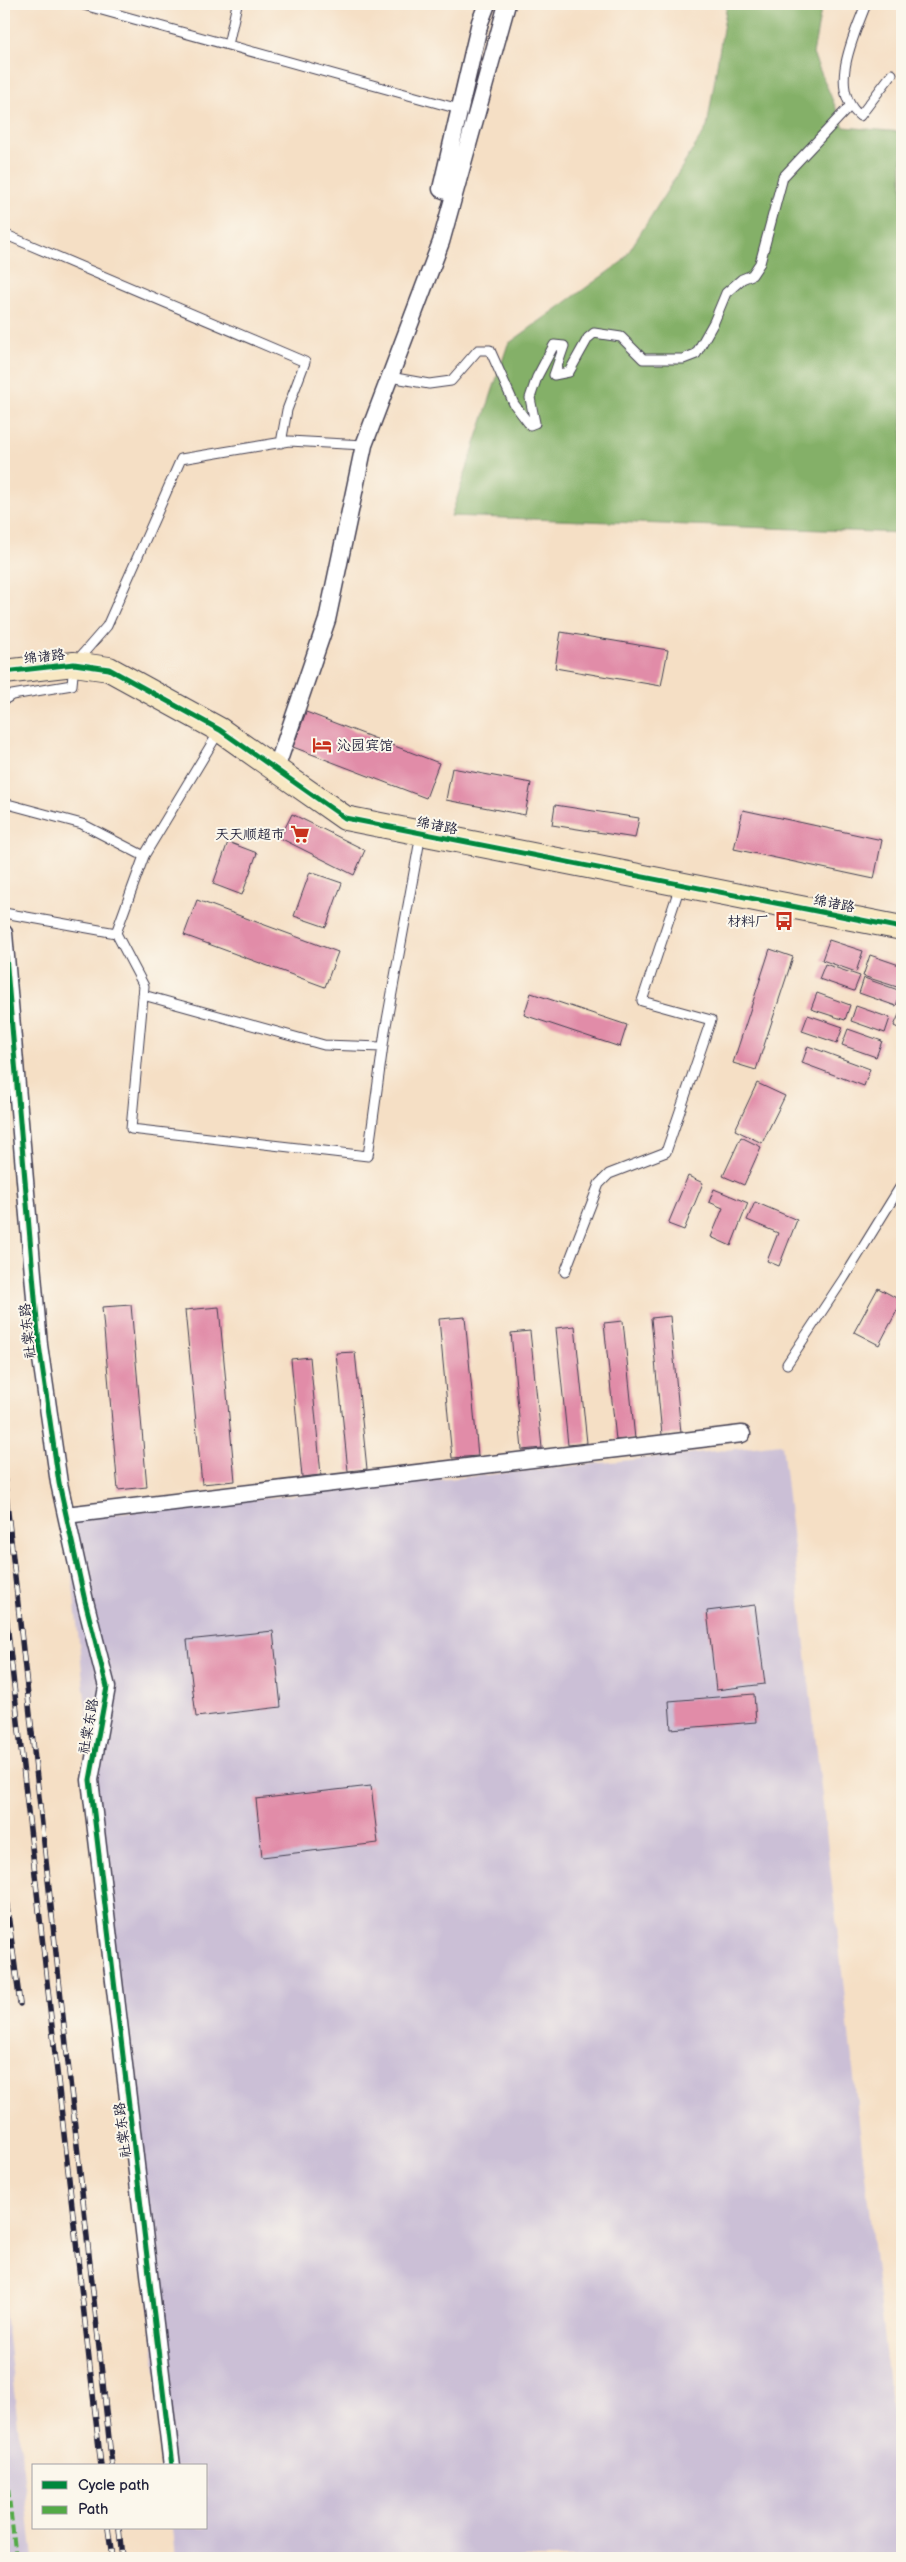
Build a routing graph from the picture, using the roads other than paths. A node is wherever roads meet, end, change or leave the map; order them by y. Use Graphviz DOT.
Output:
graph roads {
  1 [pos="80,4"];
  2 [pos="237,4"];
  3 [pos="487,4"];
  4 [pos="507,4"];
  5 [pos="866,4"];
  6 [pos="228,45"];
  7 [pos="892,74"];
  8 [pos="849,107"];
  9 [pos="460,109"];
  10 [pos="454,194"];
  11 [pos="4,234"];
  12 [pos="390,377"];
  13 [pos="281,443"];
  14 [pos="364,445"];
  15 [pos="74,664"];
  16 [pos="4,672"];
  17 [pos="4,700"];
  18 [pos="220,730"];
  19 [pos="276,769"];
  20 [pos="4,803"];
  21 [pos="421,834"];
  22 [pos="144,856"];
  23 [pos="681,884"];
  24 [pos="4,913"];
  25 [pos="902,928"];
  26 [pos="4,933"];
  27 [pos="116,933"];
  28 [pos="143,995"];
  29 [pos="382,1047"];
  30 [pos="902,1184"];
  31 [pos="564,1272"];
  32 [pos="786,1364"];
  33 [pos="742,1434"];
  34 [pos="66,1515"];
  35 [pos="172,2464"];
  1 -- 6 [label="lane"];
  2 -- 6 [label="lane"];
  3 -- 9 [label="street"];
  4 -- 10 [label="street"];
  5 -- 8 [label="lane"];
  6 -- 9 [label="lane"];
  7 -- 8 [label="lane"];
  8 -- 12 [label="lane"];
  9 -- 10 [label="street"];
  10 -- 12 [label="street"];
  11 -- 13 [label="lane"];
  12 -- 14 [label="street"];
  13 -- 14 [label="lane"];
  13 -- 15 [label="lane"];
  14 -- 19 [label="street"];
  15 -- 16 [label="street, 绵诸路"];
  15 -- 17 [label="lane"];
  15 -- 18 [label="street, 绵诸路"];
  18 -- 19 [label="street, 绵诸路"];
  18 -- 22 [label="lane"];
  19 -- 21 [label="street, 绵诸路"];
  20 -- 22 [label="lane"];
  21 -- 23 [label="street, 绵诸路"];
  21 -- 29 [label="lane"];
  22 -- 27 [label="lane"];
  23 -- 25 [label="street, 绵诸路"];
  23 -- 31 [label="lane"];
  24 -- 27 [label="lane"];
  26 -- 34 [label="street, 社棠东路"];
  27 -- 28 [label="lane"];
  28 -- 29 [label="lane"];
  28 -- 29 [label="lane"];
  30 -- 32 [label="lane"];
  33 -- 34 [label="street"];
  34 -- 35 [label="street, 社棠东路"];
}
